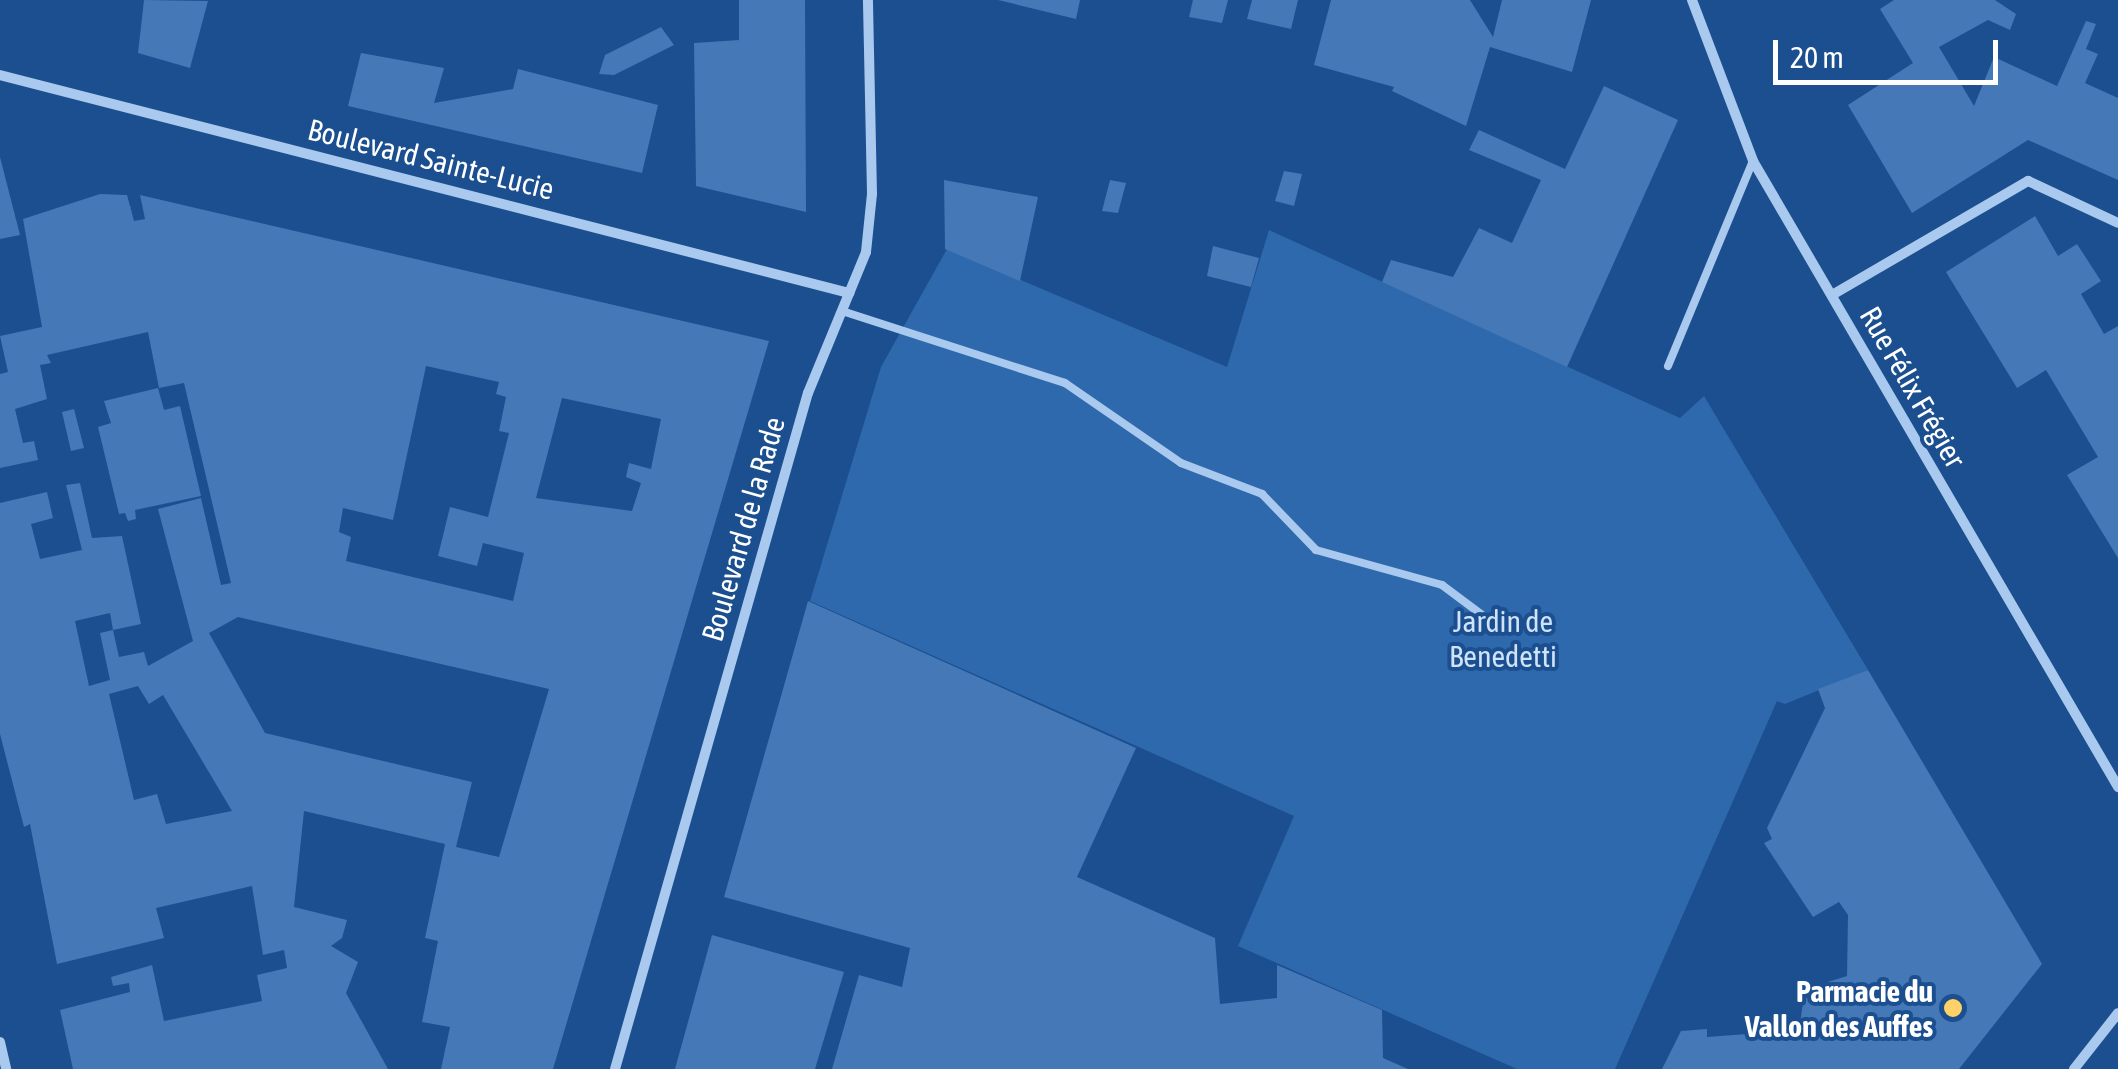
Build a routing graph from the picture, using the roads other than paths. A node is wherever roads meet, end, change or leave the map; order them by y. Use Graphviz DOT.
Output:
graph roads {
  1 [pos="868,0"];
  2 [pos="1692,0"];
  3 [pos="0,75"];
  4 [pos="1753,160"];
  5 [pos="2118,222"];
  6 [pos="849,292"];
  7 [pos="1832,294"];
  8 [pos="842,311"];
  9 [pos="1668,366"];
  10 [pos="1501,629"];
  11 [pos="2118,787"];
  12 [pos="2118,1013"];
  13 [pos="0,1042"];
  14 [pos="6,1069"];
  15 [pos="615,1069"];
  16 [pos="2074,1069"];
  1 -- 6 [label="street, Boulevard de la Rade"];
  2 -- 4 [label="street, Rue Félix Frégier"];
  3 -- 6 [label="street, Boulevard Sainte-Lucie"];
  4 -- 7 [label="street, Rue Félix Frégier"];
  4 -- 9 [label="lane"];
  5 -- 7 [label="street"];
  6 -- 8 [label="street, Boulevard de la Rade"];
  7 -- 11 [label="street, Rue Félix Frégier"];
  8 -- 10 [label="lane"];
  8 -- 15 [label="street, Boulevard de la Rade"];
  12 -- 16 [label="street"];
  13 -- 14 [label="street"];
}
